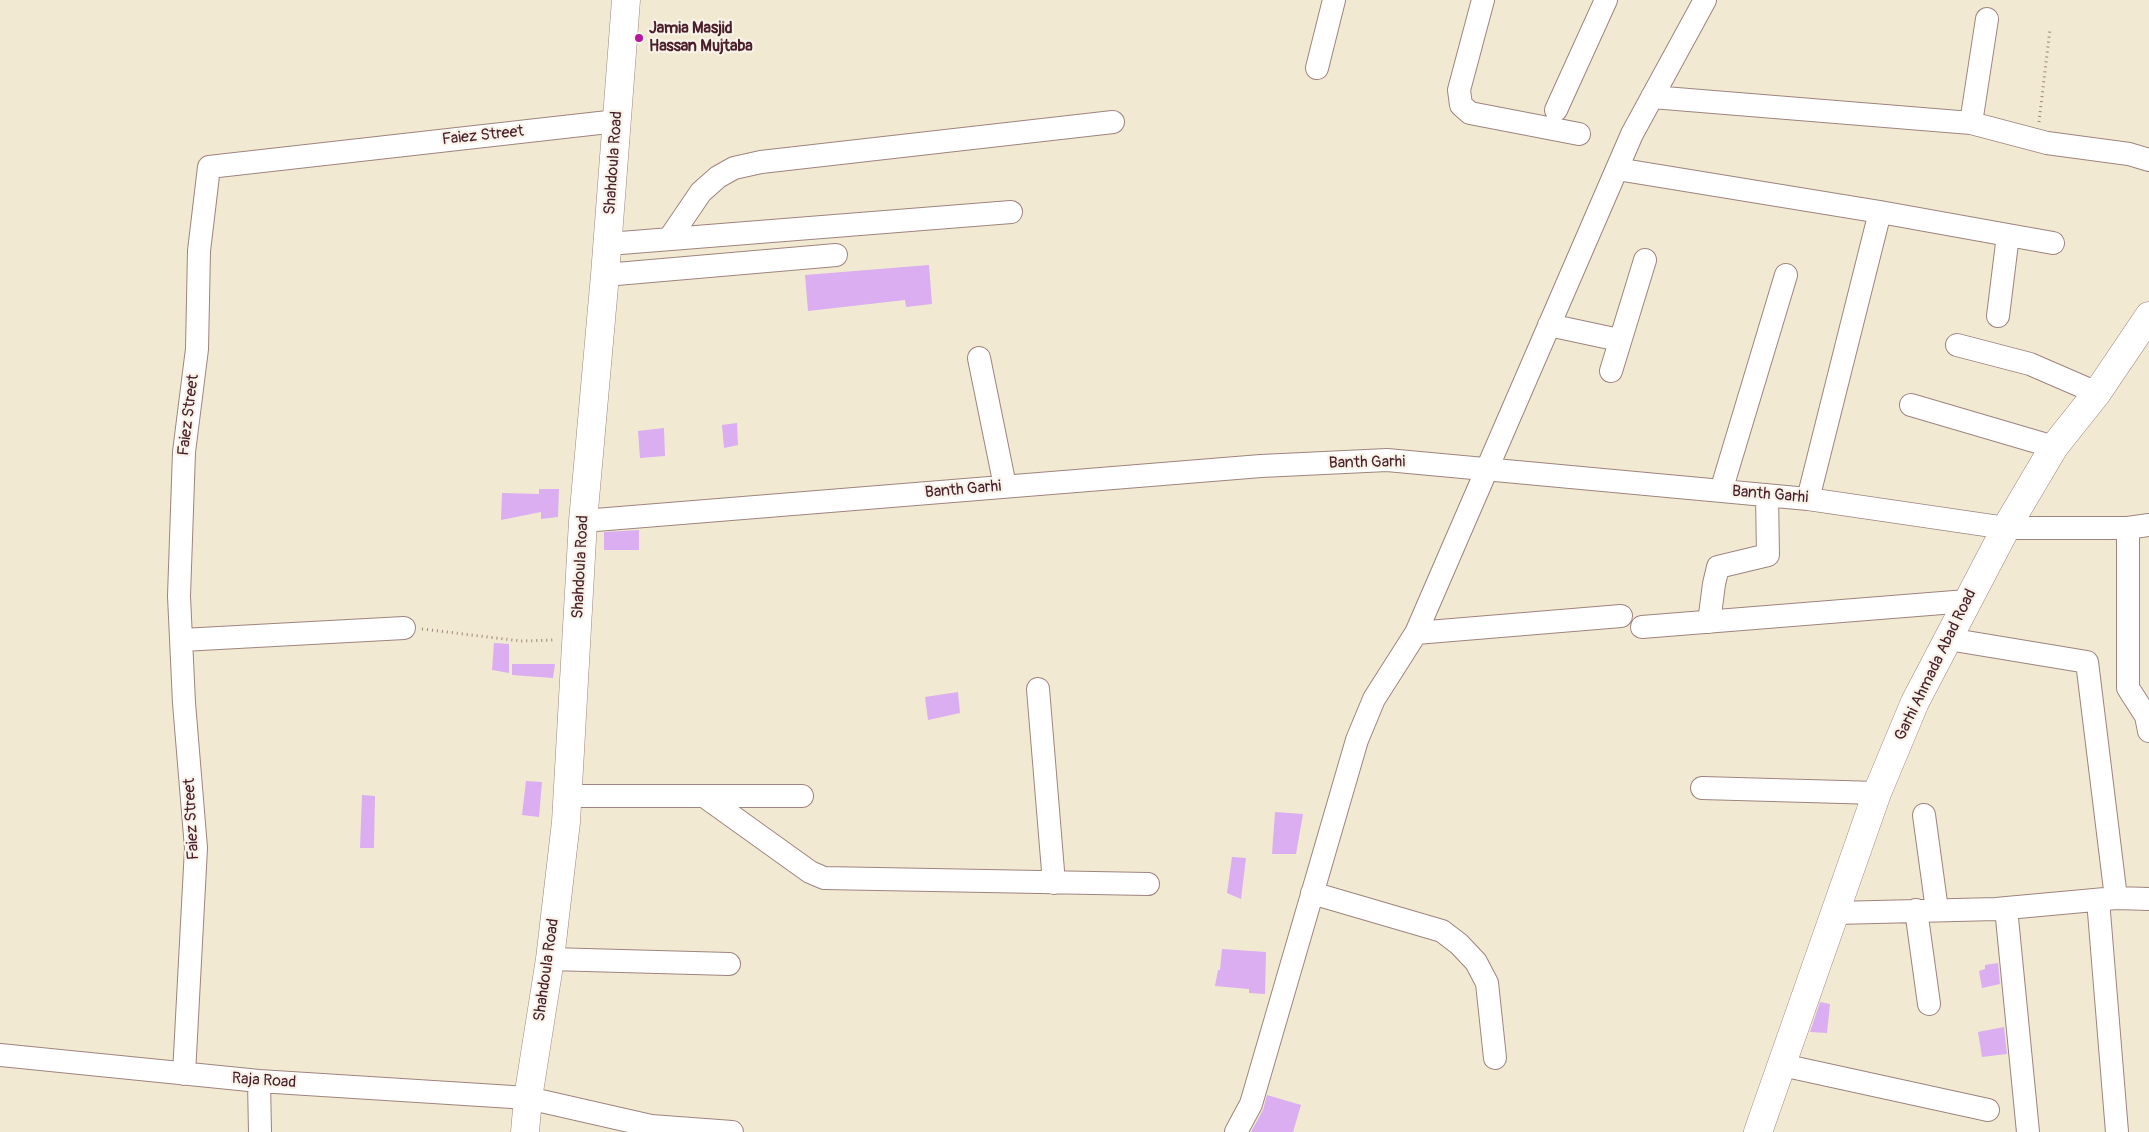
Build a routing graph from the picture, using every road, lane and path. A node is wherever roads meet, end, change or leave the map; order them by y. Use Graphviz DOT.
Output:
graph roads {
  1 [pos="626,0"];
  2 [pos="1334,0"];
  3 [pos="1483,0"];
  4 [pos="1606,0"];
  5 [pos="1705,0"];
  6 [pos="1986,19"];
  7 [pos="2050,29"];
  8 [pos="1317,68"];
  9 [pos="1652,97"];
  10 [pos="1556,110"];
  11 [pos="617,121"];
  12 [pos="1113,122"];
  13 [pos="1971,123"];
  14 [pos="1579,134"];
  15 [pos="2037,140"];
  16 [pos="2149,160"];
  17 [pos="1617,169"];
  18 [pos="1011,212"];
  19 [pos="1880,212"];
  20 [pos="2008,235"];
  21 [pos="669,239"];
  22 [pos="2053,243"];
  23 [pos="608,244"];
  24 [pos="836,255"];
  25 [pos="1645,260"];
  26 [pos="605,275"];
  27 [pos="1786,275"];
  28 [pos="1998,316"];
  29 [pos="2149,316"];
  30 [pos="1549,325"];
  31 [pos="1619,340"];
  32 [pos="1957,344"];
  33 [pos="979,358"];
  34 [pos="1611,371"];
  35 [pos="2097,393"];
  36 [pos="1911,405"];
  37 [pos="2054,446"];
  38 [pos="1486,469"];
  39 [pos="1005,486"];
  40 [pos="1721,490"];
  41 [pos="1767,495"];
  42 [pos="1808,499"];
  43 [pos="583,521"];
  44 [pos="2138,527"];
  45 [pos="2006,528"];
  46 [pos="1967,601"];
  47 [pos="1621,616"];
  48 [pos="1709,622"];
  49 [pos="1642,627"];
  50 [pos="404,628"];
  51 [pos="1416,633"];
  52 [pos="576,639"];
  53 [pos="1948,639"];
  54 [pos="182,640"];
  55 [pos="1038,689"];
  56 [pos="2149,731"];
  57 [pos="1702,788"];
  58 [pos="1877,793"];
  59 [pos="567,796"];
  60 [pos="704,796"];
  61 [pos="802,796"];
  62 [pos="1924,815"];
  63 [pos="1054,883"];
  64 [pos="1148,884"];
  65 [pos="1312,893"];
  66 [pos="2107,899"];
  67 [pos="2149,899"];
  68 [pos="2006,908"];
  69 [pos="1926,910"];
  70 [pos="1836,913"];
  71 [pos="550,959"];
  72 [pos="730,964"];
  73 [pos="1929,1004"];
  74 [pos="0,1055"];
  75 [pos="1495,1058"];
  76 [pos="1782,1065"];
  77 [pos="184,1074"];
  78 [pos="259,1081"];
  79 [pos="528,1098"];
  80 [pos="1988,1110"];
  81 [pos="260,1132"];
  82 [pos="524,1132"];
  83 [pos="732,1132"];
  84 [pos="1236,1132"];
  85 [pos="1758,1132"];
  86 [pos="2028,1132"];
  87 [pos="2117,1132"];
  1 -- 11 [label="street, Shahdoula Road"];
  2 -- 8 [label="street"];
  3 -- 14 [label="street"];
  4 -- 10 [label="street"];
  5 -- 9 [label="street"];
  6 -- 13 [label="street"];
  7 -- 15 [label="path"];
  9 -- 13 [label="street"];
  9 -- 17 [label="street"];
  11 -- 23 [label="street, Shahdoula Road"];
  11 -- 54 [label="street, Faiez Street"];
  12 -- 21 [label="street"];
  13 -- 15 [label="street"];
  15 -- 16 [label="street"];
  17 -- 19 [label="street"];
  17 -- 30 [label="street"];
  18 -- 21 [label="street"];
  19 -- 20 [label="street"];
  19 -- 42 [label="street"];
  20 -- 22 [label="street"];
  20 -- 28 [label="street"];
  21 -- 23 [label="street"];
  23 -- 26 [label="street, Shahdoula Road"];
  24 -- 26 [label="street"];
  25 -- 31 [label="street"];
  26 -- 43 [label="street, Shahdoula Road"];
  27 -- 40 [label="street"];
  29 -- 35 [label="street, Garhi Ahmada Abad Road"];
  30 -- 31 [label="street"];
  30 -- 38 [label="street"];
  31 -- 34 [label="street"];
  32 -- 35 [label="street"];
  33 -- 39 [label="street"];
  35 -- 37 [label="street, Garhi Ahmada Abad Road"];
  36 -- 37 [label="street"];
  37 -- 45 [label="street, Garhi Ahmada Abad Road"];
  38 -- 39 [label="street, Banth Garhi"];
  38 -- 40 [label="street, Banth Garhi"];
  38 -- 51 [label="street"];
  39 -- 43 [label="street, Banth Garhi"];
  40 -- 41 [label="street, Banth Garhi"];
  41 -- 42 [label="street, Banth Garhi"];
  41 -- 48 [label="street"];
  42 -- 45 [label="street, Banth Garhi"];
  43 -- 52 [label="street, Shahdoula Road"];
  44 -- 45 [label="street, Banth Garhi"];
  44 -- 56 [label="street"];
  45 -- 46 [label="street, Garhi Ahmada Abad Road"];
  46 -- 48 [label="street"];
  46 -- 53 [label="street, Garhi Ahmada Abad Road"];
  47 -- 51 [label="street"];
  48 -- 49 [label="street"];
  50 -- 52 [label="path"];
  50 -- 54 [label="street"];
  51 -- 65 [label="street"];
  52 -- 59 [label="street, Shahdoula Road"];
  53 -- 58 [label="street, Garhi Ahmada Abad Road"];
  53 -- 66 [label="street"];
  54 -- 77 [label="street, Faiez Street"];
  55 -- 63 [label="street"];
  57 -- 58 [label="street"];
  58 -- 70 [label="street, Garhi Ahmada Abad Road"];
  59 -- 60 [label="street"];
  59 -- 71 [label="street, Shahdoula Road"];
  60 -- 61 [label="street"];
  60 -- 63 [label="street"];
  62 -- 69 [label="street"];
  63 -- 64 [label="street"];
  65 -- 75 [label="street"];
  65 -- 84 [label="street"];
  66 -- 67 [label="street"];
  66 -- 68 [label="street"];
  66 -- 87 [label="street"];
  68 -- 69 [label="street"];
  68 -- 86 [label="street"];
  69 -- 70 [label="street"];
  69 -- 73 [label="street"];
  70 -- 76 [label="street, Garhi Ahmada Abad Road"];
  71 -- 72 [label="street"];
  71 -- 79 [label="street, Shahdoula Road"];
  74 -- 77 [label="street, Raja Road"];
  76 -- 80 [label="street"];
  76 -- 85 [label="street, Garhi Ahmada Abad Road"];
  77 -- 78 [label="street, Raja Road"];
  78 -- 79 [label="street, Raja Road"];
  78 -- 81 [label="street"];
  79 -- 82 [label="street, Shahdoula Road"];
  79 -- 83 [label="street, Raja Road"];
}
